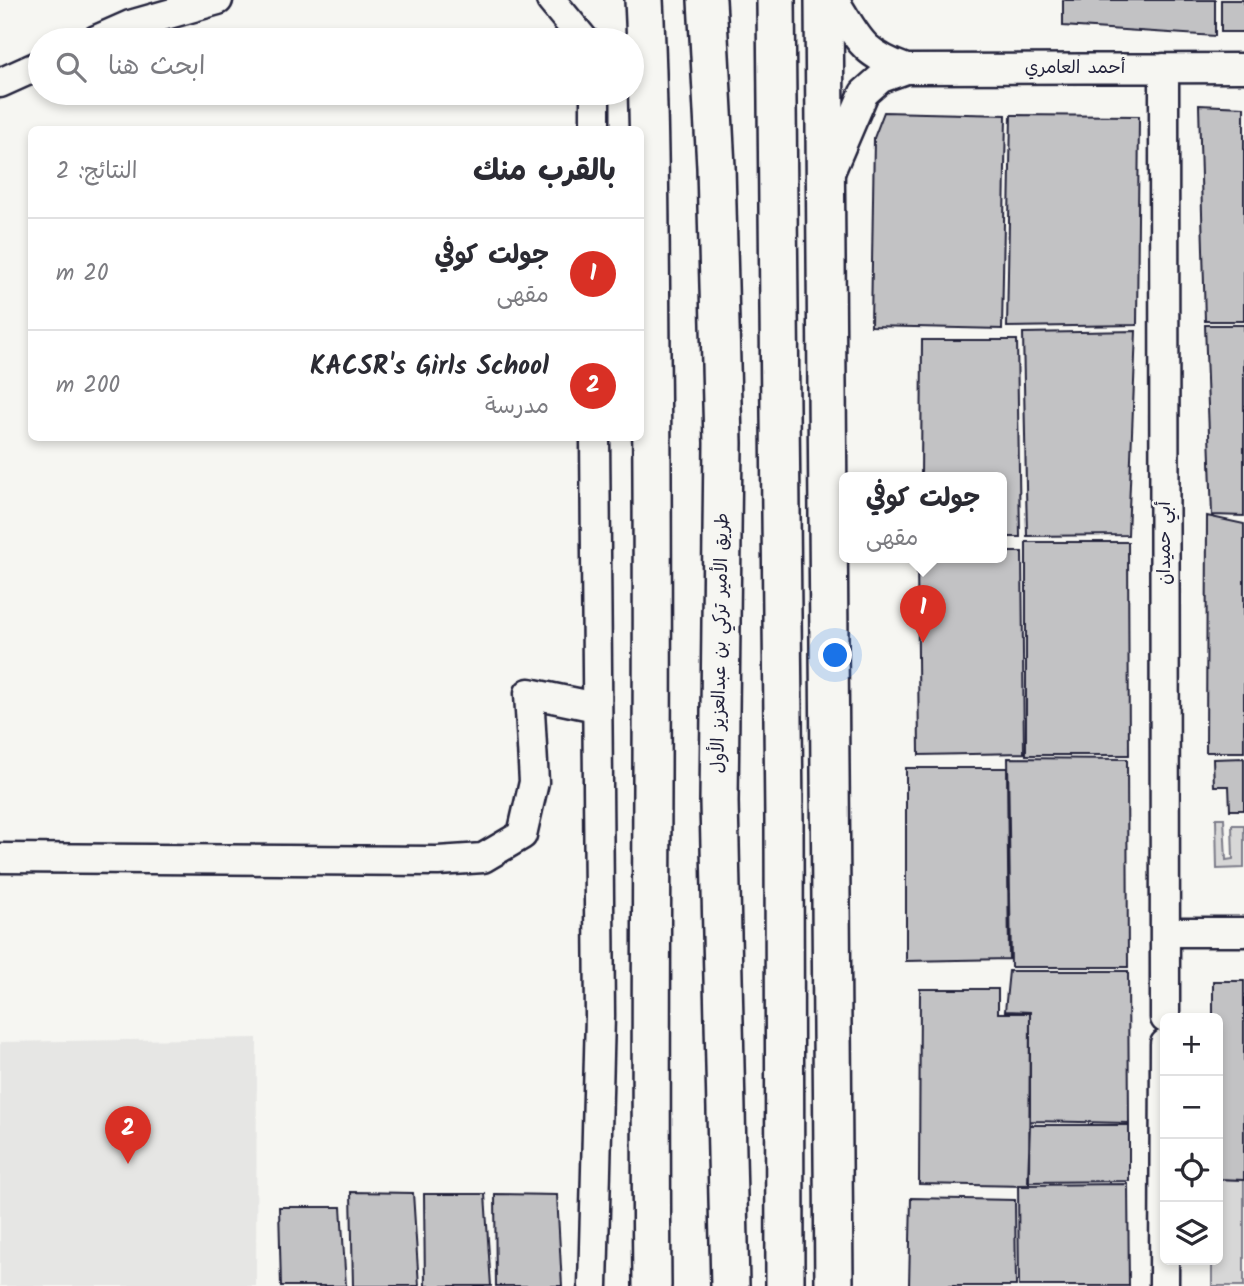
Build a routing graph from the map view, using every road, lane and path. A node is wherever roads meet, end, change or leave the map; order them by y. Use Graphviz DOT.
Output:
graph roads {
  1 [pos="218,0"];
  2 [pos="551,0"];
  3 [pos="644,0"];
  4 [pos="693,0"];
  5 [pos="707,0"];
  6 [pos="776,0"];
  7 [pos="824,0"];
  8 [pos="834,0"];
  9 [pos="123,28"];
  10 [pos="574,28"];
  11 [pos="1164,68"];
  12 [pos="1244,68"];
  13 [pos="906,69"];
  14 [pos="28,70"];
  15 [pos="0,83"];
  16 [pos="595,105"];
  17 [pos="594,126"];
  18 [pos="716,167"];
  19 [pos="825,185"];
  20 [pos="595,441"];
  21 [pos="596,706"];
  22 [pos="0,858"];
  23 [pos="1166,932"];
  24 [pos="1244,932"];
  25 [pos="1165,1013"];
  26 [pos="1165,1076"];
  27 [pos="593,1286"];
  28 [pos="652,1286"];
  29 [pos="730,1286"];
  30 [pos="785,1286"];
  31 [pos="834,1286"];
  32 [pos="1164,1286"];
  1 -- 9 [label="street"];
  2 -- 10 [label="street"];
  3 -- 28 [label="main road"];
  4 -- 18 [label="main road"];
  5 -- 18 [label="main road, طريق الأمير تركي بن عبدالعزيز الأول"];
  6 -- 30 [label="main road"];
  7 -- 19 [label="main road"];
  8 -- 13 [label="street"];
  11 -- 12 [label="street, أحمد العامري"];
  11 -- 13 [label="street, أحمد العامري"];
  11 -- 23 [label="street, أبي حميدان"];
  13 -- 19 [label="street"];
  14 -- 15 [label="street"];
  16 -- 17 [label="street"];
  18 -- 29 [label="main road, طريق الأمير تركي بن عبدالعزيز الأول"];
  19 -- 31 [label="main road"];
  20 -- 21 [label="street"];
  21 -- 22 [label="street"];
  21 -- 27 [label="street"];
  23 -- 24 [label="street"];
  23 -- 25 [label="street, أبي حميدان"];
  26 -- 32 [label="street"];
}
